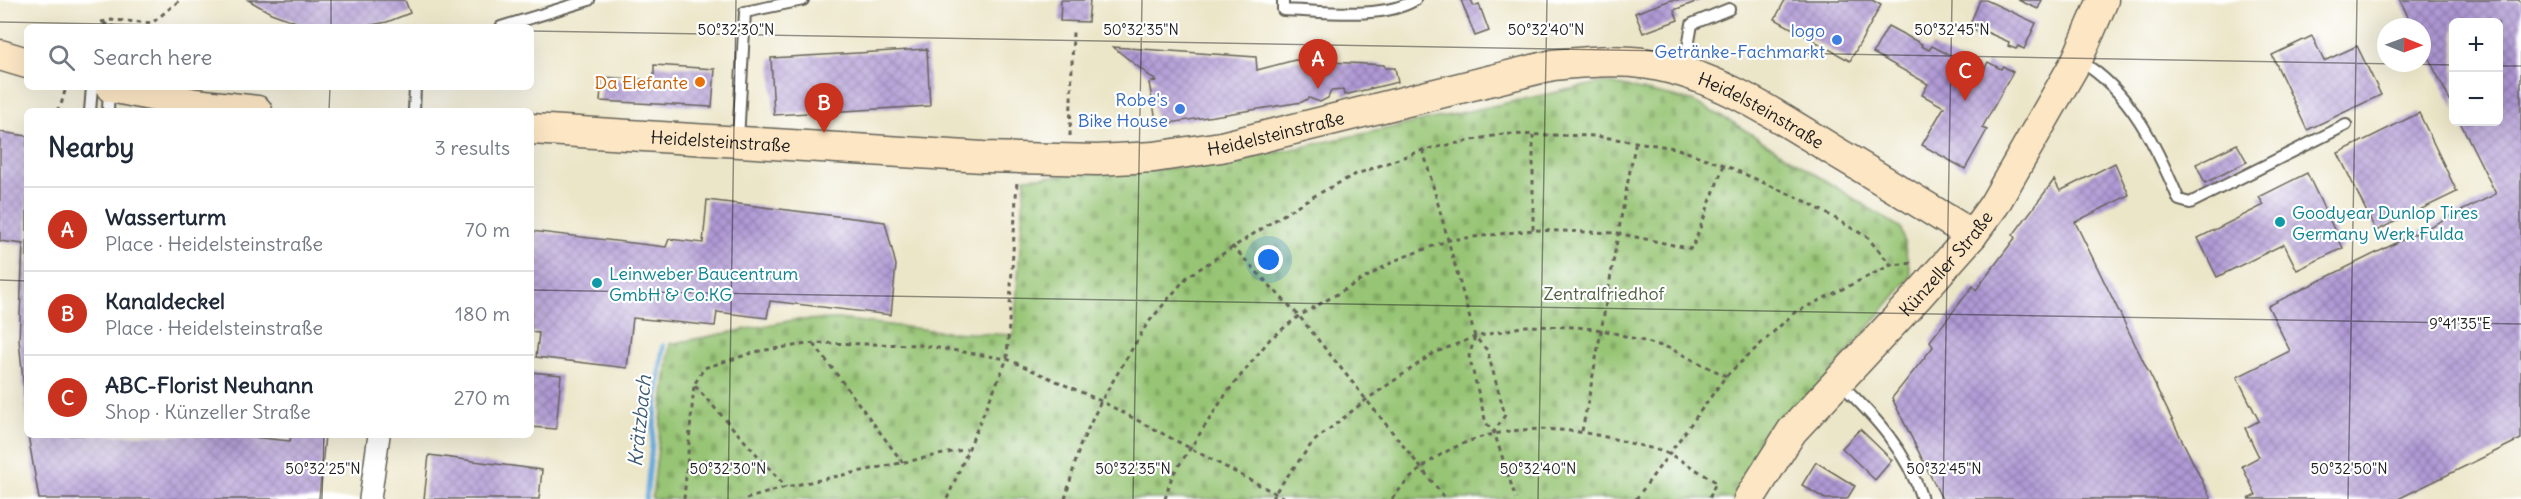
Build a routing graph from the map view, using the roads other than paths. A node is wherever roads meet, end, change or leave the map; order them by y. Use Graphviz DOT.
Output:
graph roads {
  1 [pos="589,0"];
  2 [pos="803,0"];
  3 [pos="1283,0"];
  4 [pos="1415,0"];
  5 [pos="2103,0"];
  6 [pos="1728,9"];
  7 [pos="511,24"];
  8 [pos="0,55"];
  9 [pos="2077,60"];
  10 [pos="24,62"];
  11 [pos="1677,71"];
  12 [pos="92,90"];
  13 [pos="110,90"];
  14 [pos="122,90"];
  15 [pos="415,90"];
  16 [pos="90,108"];
  17 [pos="108,108"];
  18 [pos="193,108"];
  19 [pos="414,108"];
  20 [pos="2346,124"];
  21 [pos="534,129"];
  22 [pos="738,143"];
  23 [pos="1972,235"];
  24 [pos="1837,381"];
  25 [pos="379,438"];
  26 [pos="370,499"];
  27 [pos="1749,499"];
  28 [pos="1922,499"];
  1 -- 7 [label="lane"];
  2 -- 22 [label="lane"];
  3 -- 4 [label="lane"];
  5 -- 9 [label="main road, Künzeller Straße"];
  6 -- 11 [label="lane"];
  8 -- 10 [label="main road"];
  9 -- 20 [label="lane"];
  9 -- 23 [label="main road, Künzeller Straße"];
  11 -- 22 [label="main road, Heidelsteinstraße"];
  11 -- 23 [label="main road, Heidelsteinstraße"];
  12 -- 16 [label="lane"];
  13 -- 17 [label="lane"];
  14 -- 18 [label="main road"];
  15 -- 19 [label="lane"];
  21 -- 22 [label="main road, Heidelsteinstraße"];
  23 -- 24 [label="main road, Künzeller Straße"];
  24 -- 27 [label="main road, Künzeller Straße"];
  24 -- 28 [label="lane"];
  25 -- 26 [label="street"];
}
